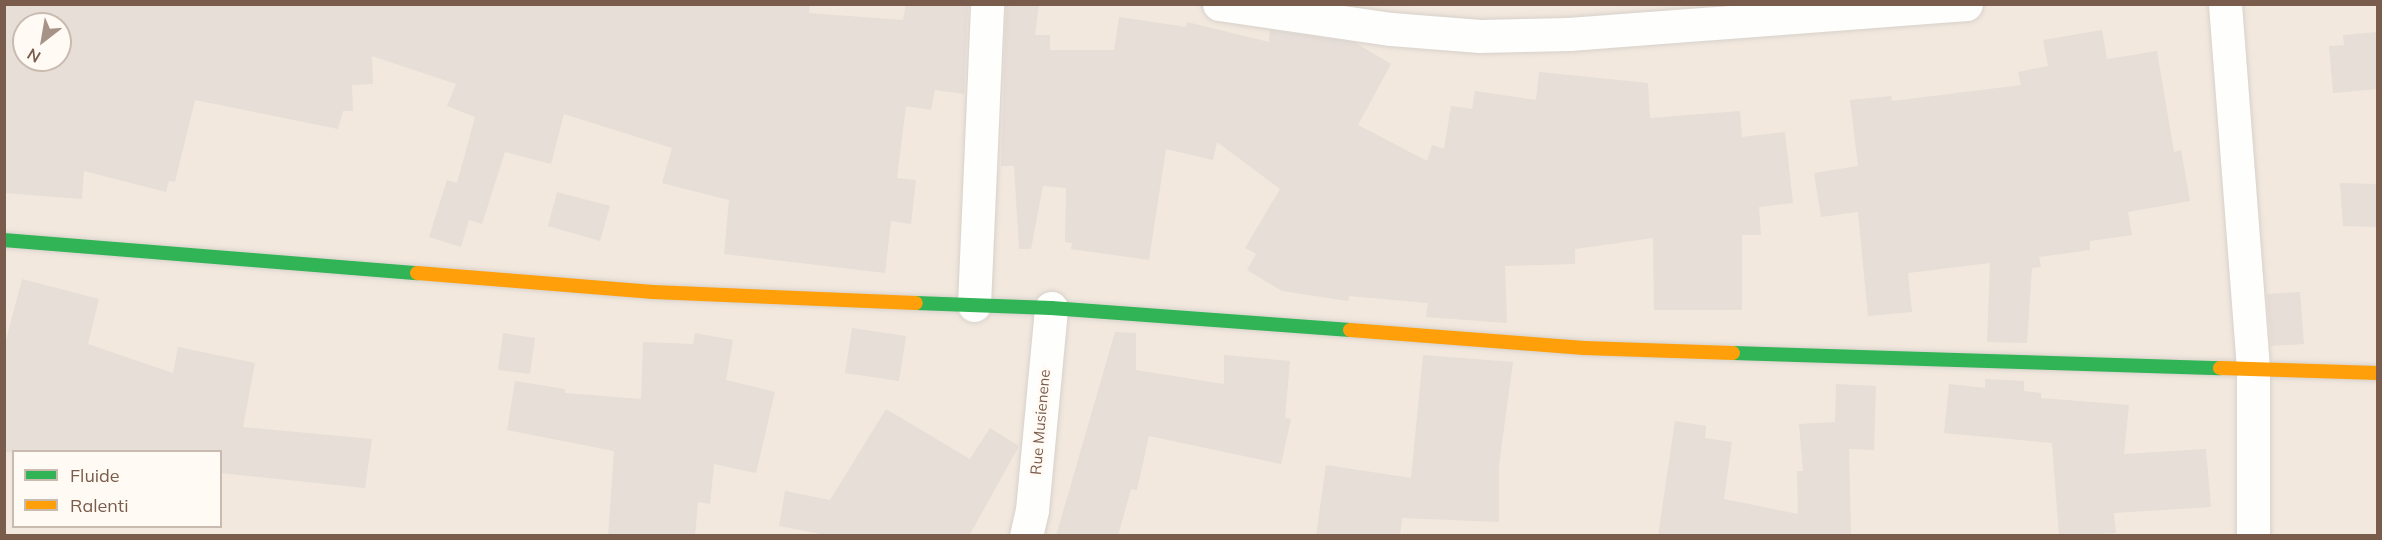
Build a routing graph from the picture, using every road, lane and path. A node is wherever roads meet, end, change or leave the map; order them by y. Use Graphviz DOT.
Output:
graph roads {
  1 [pos="987,4"];
  2 [pos="1219,4"];
  3 [pos="1966,4"];
  4 [pos="2224,4"];
  5 [pos="4,240"];
  6 [pos="974,305"];
  7 [pos="1051,308"];
  8 [pos="2253,369"];
  9 [pos="2378,373"];
  10 [pos="1026,536"];
  11 [pos="2253,536"];
  1 -- 6 [label="street"];
  2 -- 3 [label="street"];
  4 -- 8 [label="street"];
  5 -- 6 [label="street"];
  6 -- 7 [label="street"];
  7 -- 8 [label="street"];
  7 -- 10 [label="street, Rue Musienene"];
  8 -- 9 [label="street"];
  8 -- 11 [label="street"];
}
